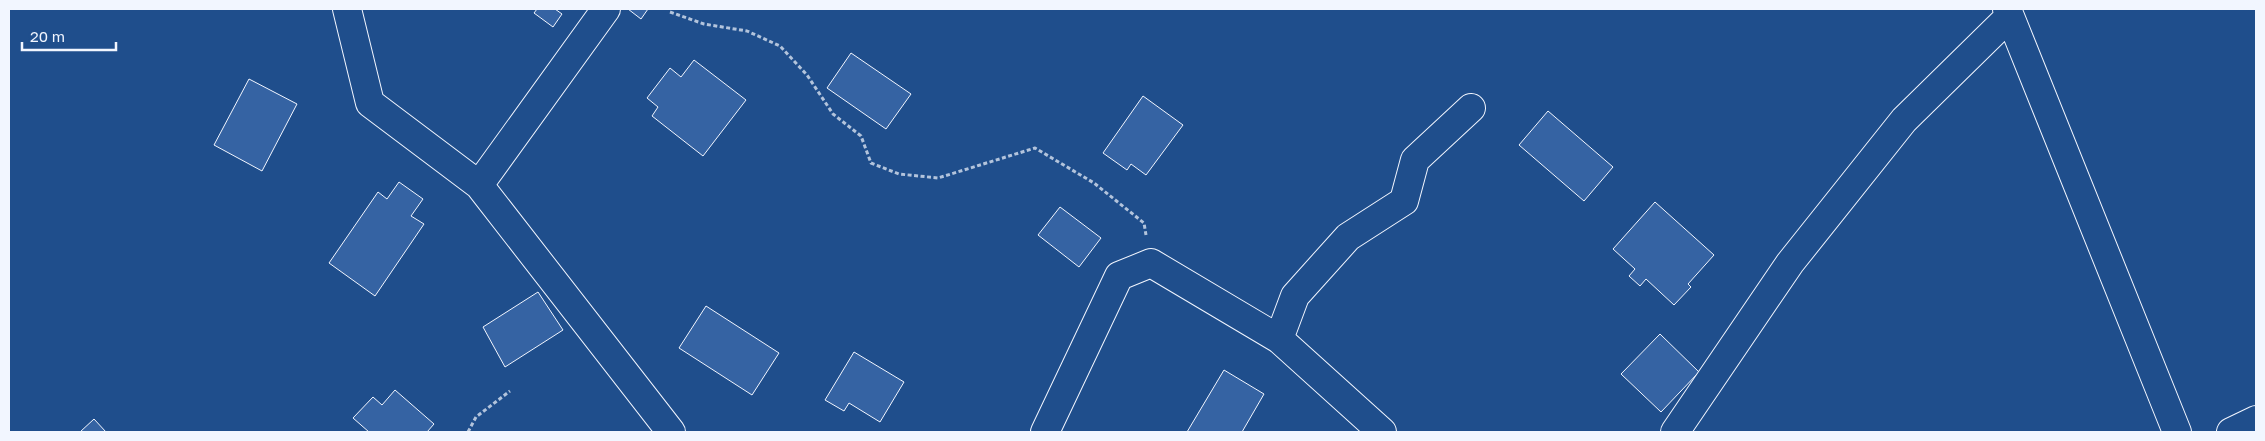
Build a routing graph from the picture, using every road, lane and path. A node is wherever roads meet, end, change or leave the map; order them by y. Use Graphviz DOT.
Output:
graph roads {
  1 [pos="347,9"];
  2 [pos="606,9"];
  3 [pos="670,12"];
  4 [pos="2008,13"];
  5 [pos="1471,108"];
  6 [pos="479,185"];
  7 [pos="1151,262"];
  8 [pos="1280,340"];
  9 [pos="510,391"];
  10 [pos="2256,420"];
  11 [pos="468,432"];
  12 [pos="671,432"];
  13 [pos="1045,432"];
  14 [pos="1382,432"];
  15 [pos="1676,432"];
  16 [pos="2177,432"];
  17 [pos="2230,432"];
  1 -- 6 [label="street"];
  2 -- 6 [label="street"];
  3 -- 7 [label="path"];
  4 -- 15 [label="street"];
  4 -- 16 [label="street"];
  5 -- 8 [label="street"];
  6 -- 12 [label="street"];
  7 -- 8 [label="street"];
  7 -- 13 [label="street"];
  8 -- 14 [label="street"];
  9 -- 11 [label="path"];
  10 -- 17 [label="street"];
}
